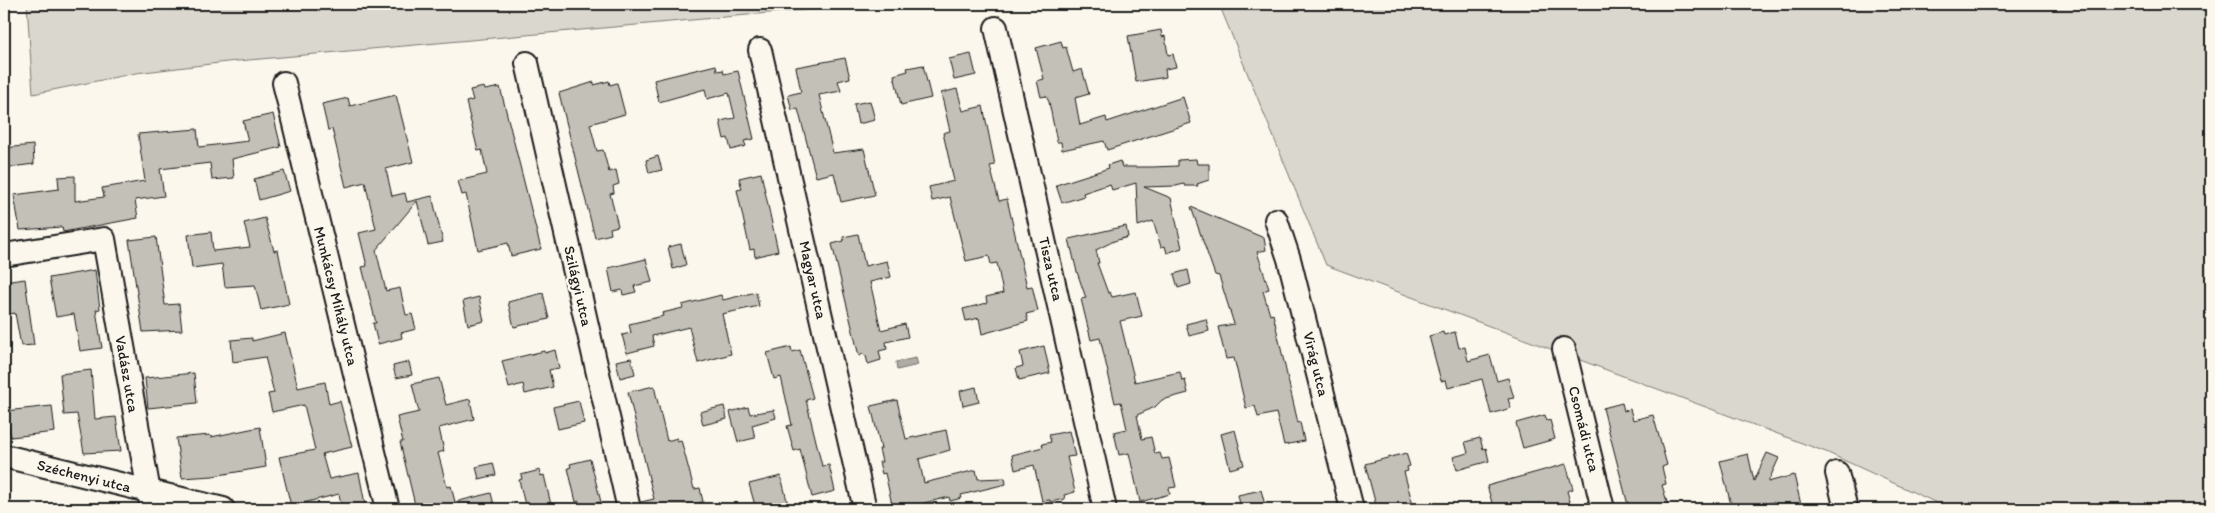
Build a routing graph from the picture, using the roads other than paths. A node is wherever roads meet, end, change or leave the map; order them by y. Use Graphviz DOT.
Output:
graph roads {
  1 [pos="996,28"];
  2 [pos="760,50"];
  3 [pos="527,63"];
  4 [pos="284,83"];
  5 [pos="1276,220"];
  6 [pos="4,255"];
  7 [pos="1564,349"];
  8 [pos="4,456"];
  9 [pos="1837,473"];
  10 [pos="150,500"];
  11 [pos="223,509"];
  12 [pos="388,509"];
  13 [pos="629,509"];
  14 [pos="865,509"];
  15 [pos="1105,509"];
  16 [pos="1352,509"];
  17 [pos="1603,509"];
  18 [pos="1846,509"];
  1 -- 15 [label="street, Tisza utca"];
  2 -- 14 [label="street, Magyar utca"];
  3 -- 13 [label="street, Szilágyi utca"];
  4 -- 12 [label="street, Munkácsy Mihály utca"];
  5 -- 16 [label="street, Virág utca"];
  6 -- 10 [label="street, Vadász utca"];
  7 -- 17 [label="street, Csomádi utca"];
  8 -- 10 [label="street, Széchenyi utca"];
  9 -- 18 [label="street"];
  10 -- 11 [label="street, Széchenyi utca"];
}
